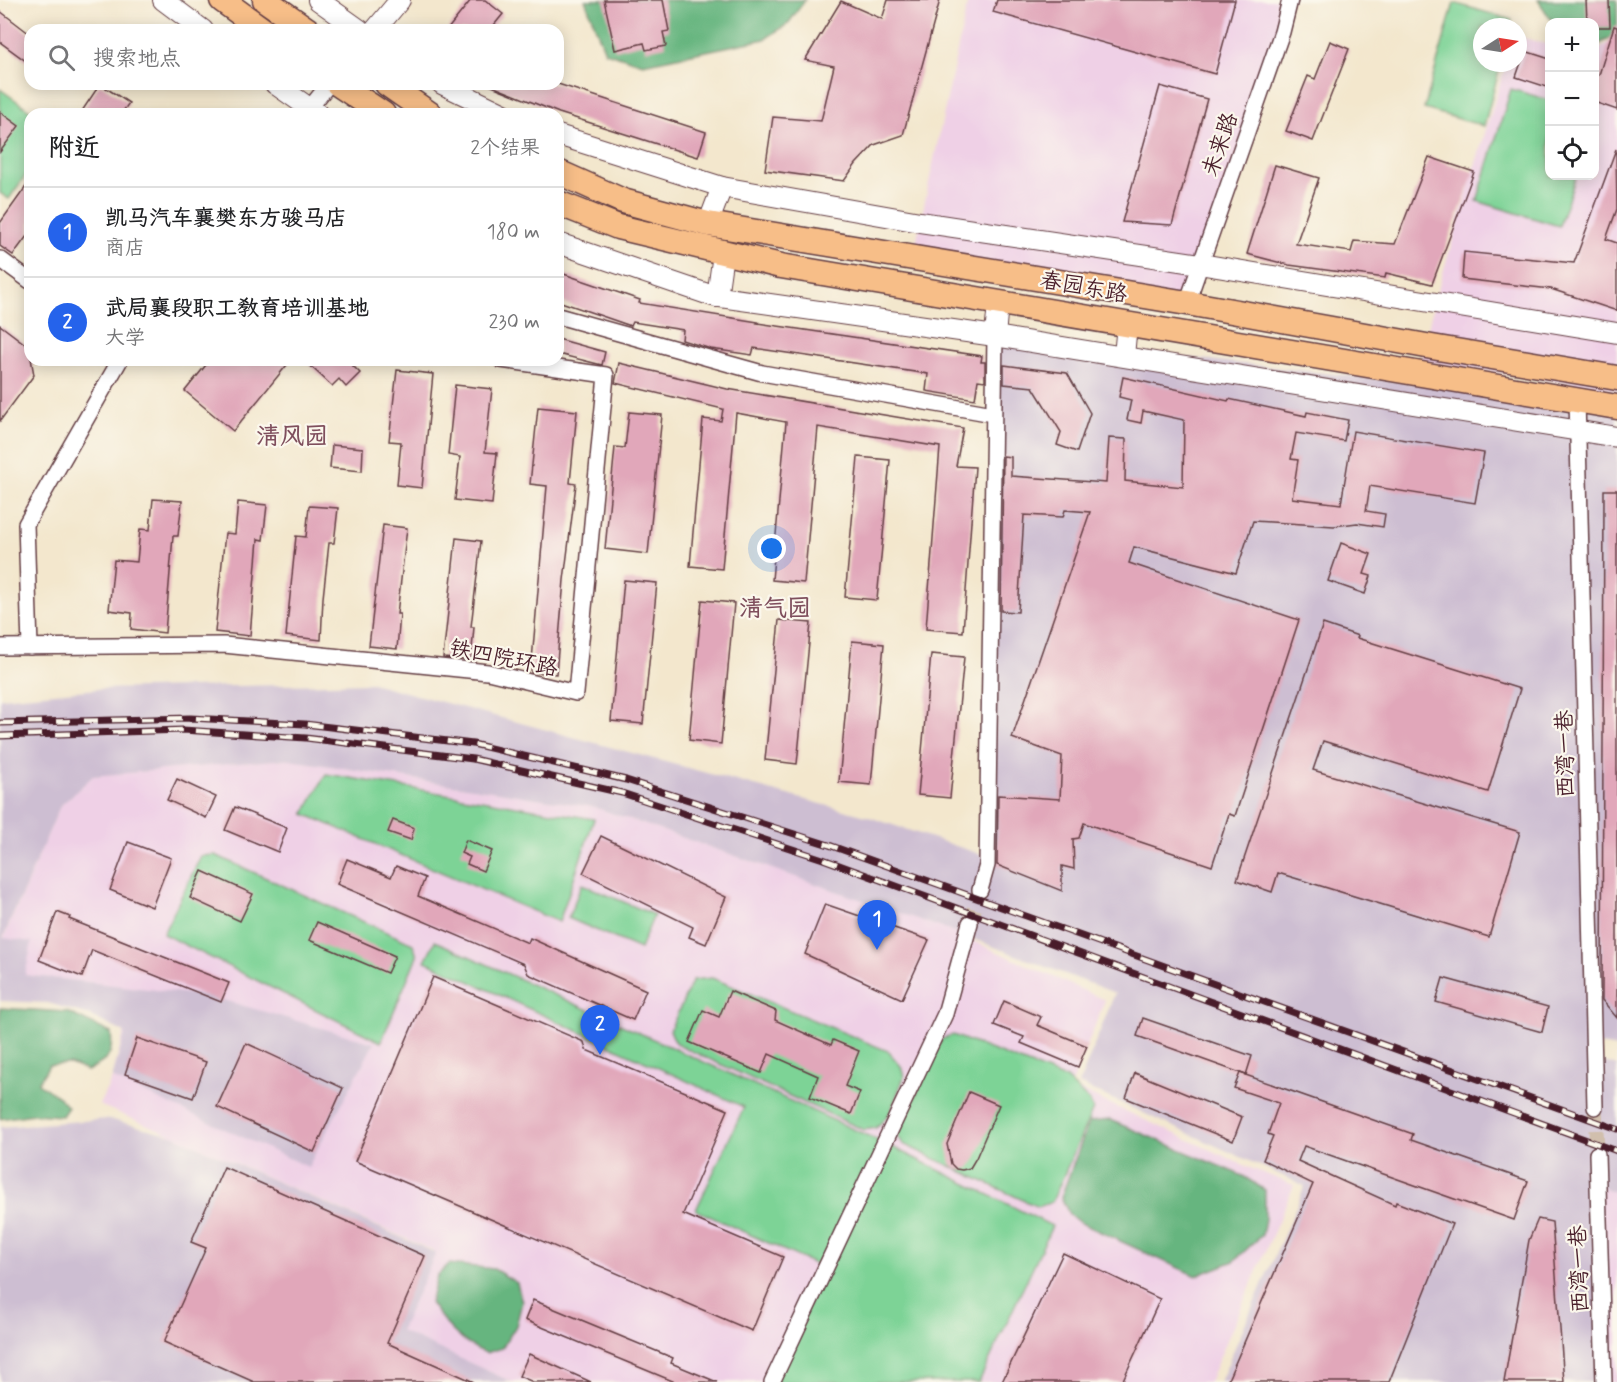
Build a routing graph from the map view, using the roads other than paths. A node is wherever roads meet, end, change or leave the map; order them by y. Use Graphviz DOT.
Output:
graph roads {
  1 [pos="163,0"];
  2 [pos="222,0"];
  3 [pos="265,0"];
  4 [pos="318,0"];
  5 [pos="400,0"];
  6 [pos="1290,0"];
  7 [pos="195,24"];
  8 [pos="255,24"];
  9 [pos="300,24"];
  10 [pos="352,24"];
  11 [pos="380,24"];
  12 [pos="283,90"];
  13 [pos="325,90"];
  14 [pos="347,90"];
  15 [pos="396,90"];
  16 [pos="454,90"];
  17 [pos="306,108"];
  18 [pos="314,108"];
  19 [pos="374,108"];
  20 [pos="421,108"];
  21 [pos="492,108"];
  22 [pos="564,137"];
  23 [pos="564,175"];
  24 [pos="722,188"];
  25 [pos="564,204"];
  26 [pos="708,224"];
  27 [pos="564,245"];
  28 [pos="723,254"];
  29 [pos="0,258"];
  30 [pos="1200,264"];
  31 [pos="24,276"];
  32 [pos="717,297"];
  33 [pos="998,303"];
  34 [pos="1187,303"];
  35 [pos="564,318"];
  36 [pos="1127,324"];
  37 [pos="1617,333"];
  38 [pos="995,336"];
  39 [pos="1124,356"];
  40 [pos="1315,356"];
  41 [pos="117,366"];
  42 [pos="543,366"];
  43 [pos="1617,378"];
  44 [pos="1311,387"];
  45 [pos="1577,400"];
  46 [pos="1617,407"];
  47 [pos="993,414"];
  48 [pos="1578,430"];
  49 [pos="1617,436"];
  50 [pos="0,647"];
  51 [pos="30,647"];
  52 [pos="980,890"];
  53 [pos="970,923"];
  54 [pos="1595,1107"];
  55 [pos="1597,1154"];
  56 [pos="772,1382"];
  57 [pos="1604,1382"];
  1 -- 7 [label="street"];
  2 -- 8 [label="main road"];
  3 -- 9 [label="main road"];
  4 -- 10 [label="street"];
  5 -- 11 [label="street"];
  6 -- 30 [label="street, 未来路"];
  12 -- 17 [label="street"];
  13 -- 18 [label="street"];
  14 -- 19 [label="main road"];
  15 -- 20 [label="main road"];
  16 -- 21 [label="street"];
  22 -- 24 [label="street"];
  23 -- 26 [label="main road, 春园东路"];
  24 -- 26 [label="street"];
  24 -- 30 [label="street"];
  25 -- 28 [label="main road, 春园东路"];
  26 -- 34 [label="main road, 春园东路"];
  27 -- 32 [label="street"];
  28 -- 32 [label="street"];
  28 -- 33 [label="main road, 春园东路"];
  29 -- 31 [label="street"];
  30 -- 34 [label="street, 未来路"];
  30 -- 37 [label="street"];
  32 -- 38 [label="street"];
  33 -- 36 [label="main road, 春园东路"];
  33 -- 38 [label="street"];
  34 -- 43 [label="main road, 春园东路"];
  35 -- 47 [label="street"];
  36 -- 39 [label="street"];
  36 -- 40 [label="main road, 春园东路"];
  38 -- 39 [label="street"];
  38 -- 47 [label="street"];
  39 -- 44 [label="street"];
  40 -- 44 [label="street"];
  40 -- 45 [label="main road, 春园东路"];
  41 -- 51 [label="street"];
  42 -- 51 [label="street, 铁四院环路"];
  44 -- 48 [label="street"];
  45 -- 46 [label="main road, 春园东路"];
  45 -- 48 [label="street, 西湾一巷"];
  47 -- 52 [label="street"];
  48 -- 49 [label="street"];
  48 -- 54 [label="street, 西湾一巷"];
  50 -- 51 [label="street, 铁四院环路"];
  53 -- 56 [label="street"];
  55 -- 57 [label="street, 西湾一巷"];
}
